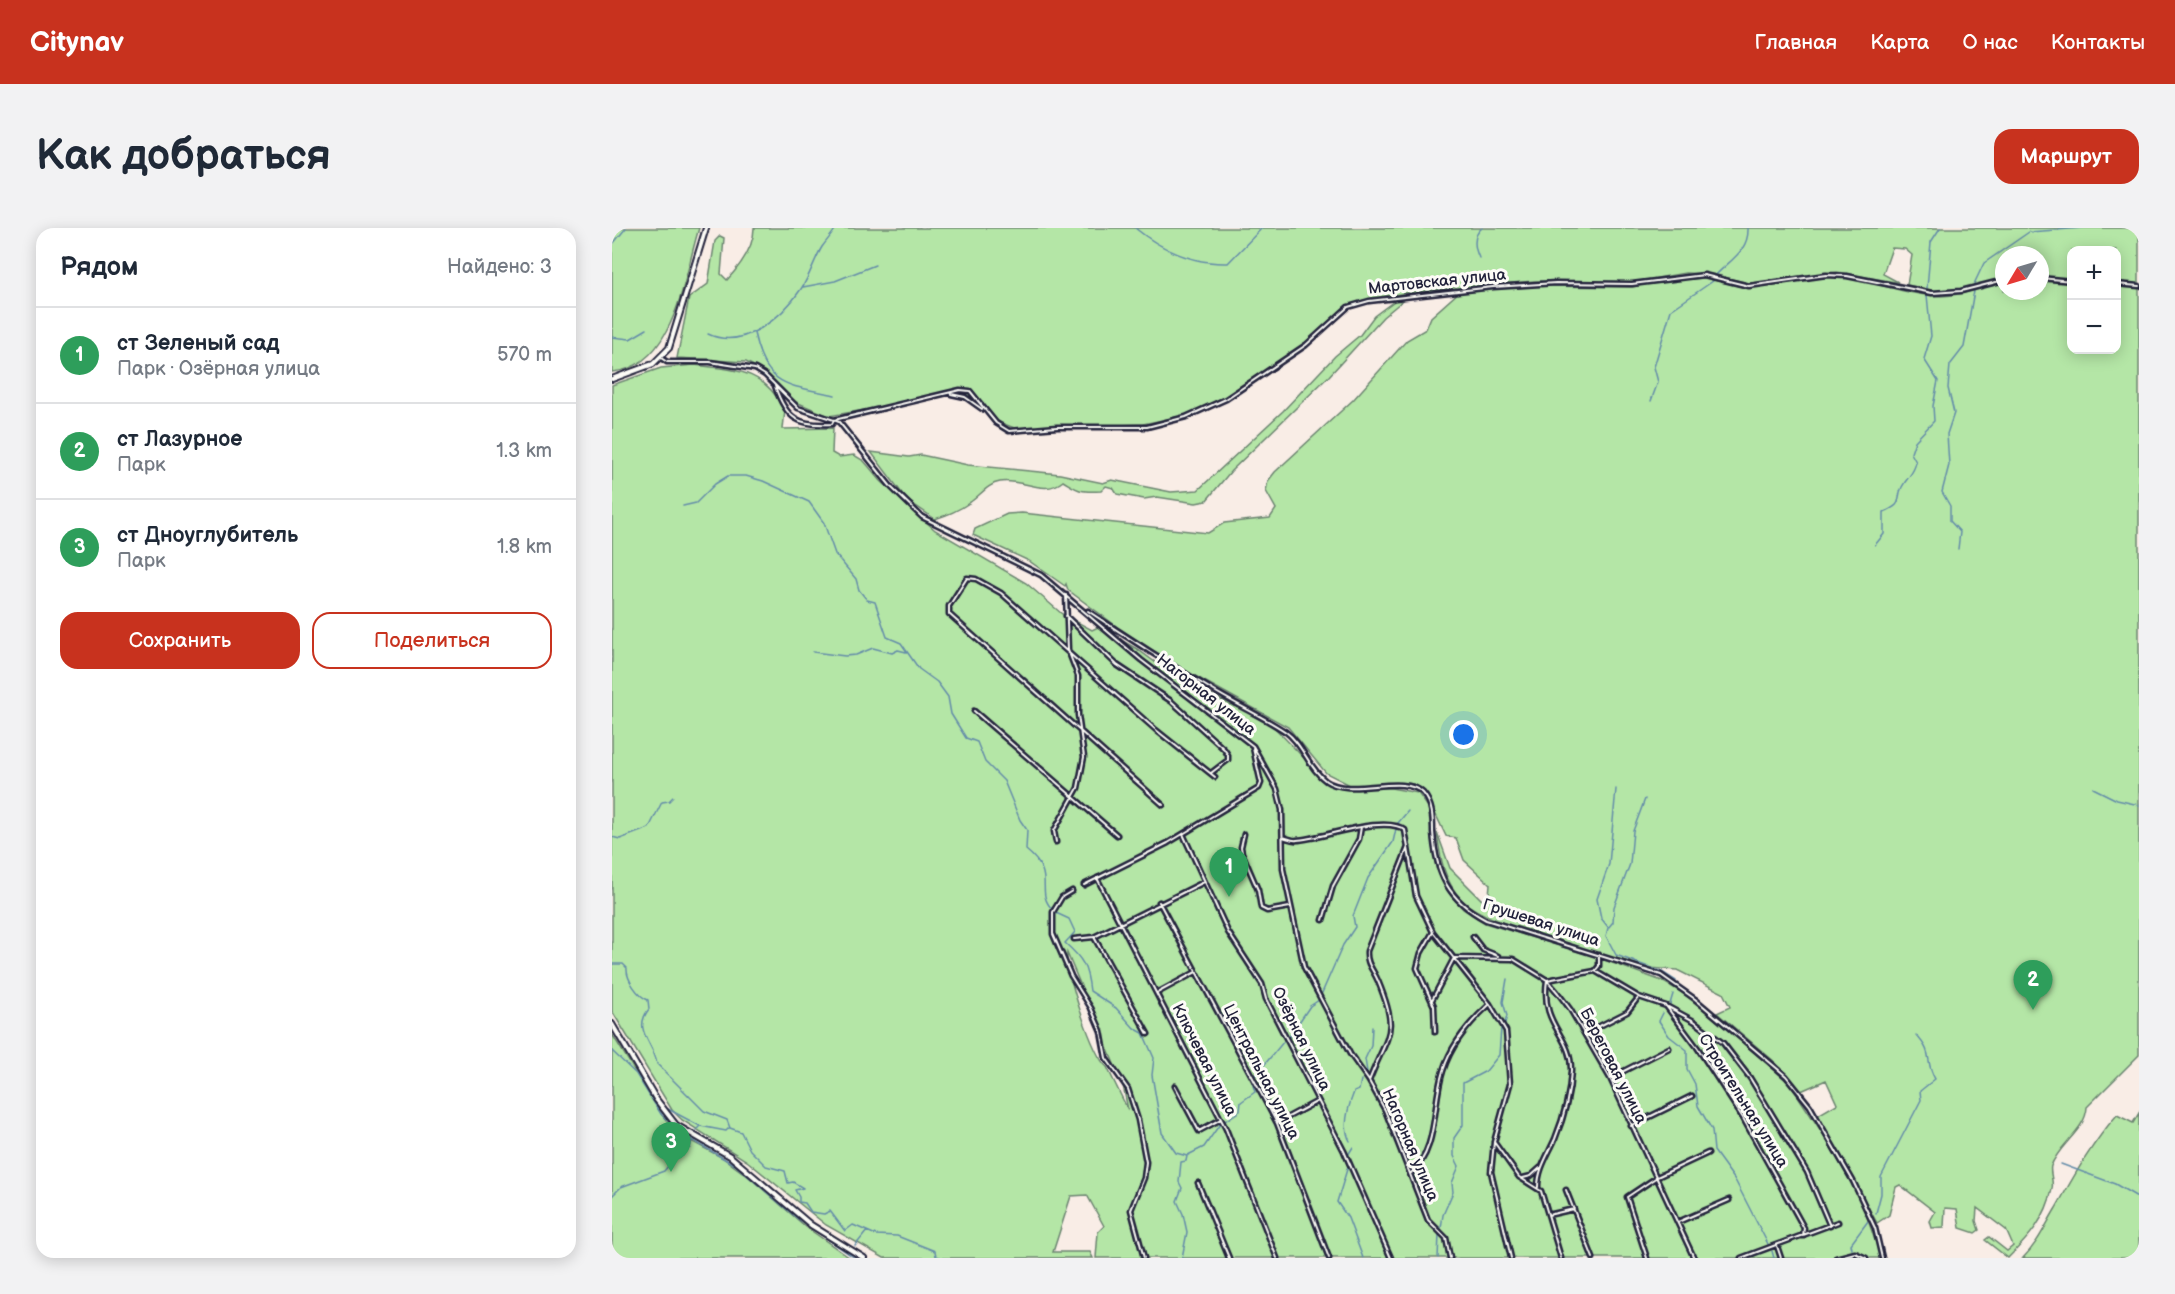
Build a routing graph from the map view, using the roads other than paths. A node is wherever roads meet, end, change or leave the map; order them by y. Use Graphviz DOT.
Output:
graph roads {
  1 [pos="706,228"];
  2 [pos="2049,279"];
  3 [pos="2067,281"];
  4 [pos="1995,282"];
  5 [pos="2121,284"];
  6 [pos="2139,286"];
  7 [pos="661,358"];
  8 [pos="612,379"];
  9 [pos="774,384"];
  10 [pos="948,394"];
  11 [pos="984,411"];
  12 [pos="834,420"];
  13 [pos="1066,595"];
  14 [pos="1082,607"];
  15 [pos="1066,615"];
  16 [pos="1068,650"];
  17 [pos="974,711"];
  18 [pos="1081,735"];
  19 [pos="1253,746"];
  20 [pos="1211,773"];
  21 [pos="1215,777"];
  22 [pos="1073,797"];
  23 [pos="1162,805"];
  24 [pos="1360,827"];
  25 [pos="1183,834"];
  26 [pos="1244,834"];
  27 [pos="1117,835"];
  28 [pos="1283,837"];
  29 [pos="1056,842"];
  30 [pos="1408,845"];
  31 [pos="1097,878"];
  32 [pos="1204,882"];
  33 [pos="1084,885"];
  34 [pos="1072,891"];
  35 [pos="1159,902"];
  36 [pos="1290,907"];
  37 [pos="1323,920"];
  38 [pos="1119,924"];
  39 [pos="1433,932"];
  40 [pos="1094,937"];
  41 [pos="1473,937"];
  42 [pos="1074,939"];
  43 [pos="1599,955"];
  44 [pos="1500,957"];
  45 [pos="1454,958"];
  46 [pos="1595,971"];
  47 [pos="1196,972"];
  48 [pos="1547,980"];
  49 [pos="1157,993"];
  50 [pos="1639,997"];
  51 [pos="1432,1000"];
  52 [pos="1490,1004"];
  53 [pos="1666,1006"];
  54 [pos="612,1024"];
  55 [pos="1436,1032"];
  56 [pos="1148,1034"];
  57 [pos="1585,1034"];
  58 [pos="1669,1048"];
  59 [pos="1610,1078"];
  60 [pos="1369,1081"];
  61 [pos="1176,1086"];
  62 [pos="1692,1096"];
  63 [pos="1318,1101"];
  64 [pos="1221,1119"];
  65 [pos="1276,1124"];
  66 [pos="1631,1126"];
  67 [pos="1494,1142"];
  68 [pos="1708,1153"];
  69 [pos="1542,1166"];
  70 [pos="1410,1174"];
  71 [pos="1519,1177"];
  72 [pos="1657,1177"];
  73 [pos="1198,1183"];
  74 [pos="1538,1187"];
  75 [pos="1566,1190"];
  76 [pos="1729,1200"];
  77 [pos="1574,1209"];
  78 [pos="1548,1215"];
  79 [pos="1678,1222"];
  80 [pos="1838,1222"];
  81 [pos="1830,1226"];
  82 [pos="1803,1236"];
  83 [pos="1777,1246"];
  84 [pos="862,1257"];
  85 [pos="1144,1258"];
  86 [pos="1228,1258"];
  87 [pos="1277,1258"];
  88 [pos="1329,1258"];
  89 [pos="1391,1258"];
  90 [pos="1450,1258"];
  91 [pos="1510,1258"];
  92 [pos="1561,1258"];
  93 [pos="1593,1258"];
  94 [pos="1647,1258"];
  95 [pos="1694,1258"];
  96 [pos="1741,1258"];
  97 [pos="1781,1258"];
  98 [pos="1836,1258"];
  99 [pos="1866,1258"];
  100 [pos="1882,1258"];
  1 -- 7 [label="street"];
  2 -- 3 [label="street"];
  4 -- 11 [label="street, Мартовская улица"];
  5 -- 6 [label="street"];
  7 -- 8 [label="street"];
  7 -- 9 [label="street"];
  9 -- 12 [label="street"];
  9 -- 12 [label="street"];
  10 -- 11 [label="street"];
  10 -- 11 [label="street, Мартовская улица"];
  10 -- 12 [label="street, Мартовская улица"];
  12 -- 13 [label="street, Нагорная улица"];
  13 -- 14 [label="street, Нагорная улица"];
  13 -- 15 [label="street"];
  14 -- 19 [label="street, Нагорная улица"];
  14 -- 43 [label="street, Грушевая улица"];
  15 -- 16 [label="street"];
  15 -- 20 [label="street"];
  16 -- 18 [label="street"];
  16 -- 18 [label="street"];
  16 -- 20 [label="street"];
  17 -- 22 [label="street"];
  18 -- 22 [label="street"];
  18 -- 23 [label="street"];
  19 -- 25 [label="street"];
  19 -- 28 [label="street, Нагорная улица"];
  20 -- 21 [label="street"];
  22 -- 27 [label="street"];
  22 -- 29 [label="street"];
  24 -- 28 [label="street"];
  24 -- 30 [label="street"];
  24 -- 37 [label="street"];
  25 -- 31 [label="street"];
  25 -- 32 [label="street, Озёрная улица"];
  26 -- 36 [label="street"];
  28 -- 36 [label="street, Нагорная улица"];
  30 -- 39 [label="street"];
  30 -- 60 [label="street"];
  31 -- 33 [label="street"];
  31 -- 38 [label="street, Ключевая улица"];
  32 -- 35 [label="street"];
  32 -- 63 [label="street, Озёрная улица"];
  34 -- 85 [label="street"];
  35 -- 38 [label="street"];
  35 -- 47 [label="street, Центральная улица"];
  36 -- 60 [label="street, Нагорная улица"];
  38 -- 40 [label="street"];
  38 -- 49 [label="street, Ключевая улица"];
  39 -- 45 [label="street"];
  39 -- 51 [label="street"];
  40 -- 42 [label="street"];
  40 -- 56 [label="street"];
  41 -- 44 [label="street"];
  43 -- 46 [label="street"];
  43 -- 100 [label="street, Грушевая улица"];
  44 -- 45 [label="street, Береговая улица"];
  44 -- 48 [label="street, Береговая улица"];
  45 -- 51 [label="street"];
  45 -- 52 [label="street"];
  46 -- 48 [label="street"];
  46 -- 50 [label="street"];
  47 -- 49 [label="street"];
  47 -- 65 [label="street, Центральная улица"];
  48 -- 57 [label="street, Береговая улица"];
  48 -- 69 [label="street"];
  49 -- 64 [label="street, Ключевая улица"];
  50 -- 53 [label="street"];
  50 -- 57 [label="street"];
  51 -- 55 [label="street"];
  52 -- 67 [label="street"];
  52 -- 70 [label="street"];
  53 -- 81 [label="street"];
  53 -- 82 [label="street, Строительная улица"];
  54 -- 84 [label="street"];
  57 -- 59 [label="street, Береговая улица"];
  58 -- 59 [label="street"];
  59 -- 66 [label="street, Береговая улица"];
  60 -- 70 [label="street, Нагорная улица"];
  61 -- 64 [label="street"];
  62 -- 66 [label="street"];
  63 -- 65 [label="street"];
  63 -- 89 [label="street, Озёрная улица"];
  64 -- 87 [label="street, Ключевая улица"];
  65 -- 88 [label="street, Центральная улица"];
  66 -- 72 [label="street, Береговая улица"];
  67 -- 71 [label="street"];
  67 -- 91 [label="street"];
  68 -- 72 [label="street"];
  69 -- 71 [label="street"];
  69 -- 74 [label="street"];
  70 -- 90 [label="street, Нагорная улица"];
  71 -- 74 [label="street"];
  72 -- 79 [label="street, Береговая улица"];
  72 -- 94 [label="street"];
  73 -- 86 [label="street"];
  74 -- 78 [label="street"];
  75 -- 77 [label="street"];
  76 -- 79 [label="street"];
  77 -- 78 [label="street"];
  77 -- 93 [label="street"];
  78 -- 92 [label="street"];
  79 -- 95 [label="street, Береговая улица"];
  80 -- 81 [label="street"];
  81 -- 82 [label="street"];
  82 -- 83 [label="street"];
  83 -- 96 [label="street"];
  83 -- 97 [label="street"];
  98 -- 99 [label="street"];
}
